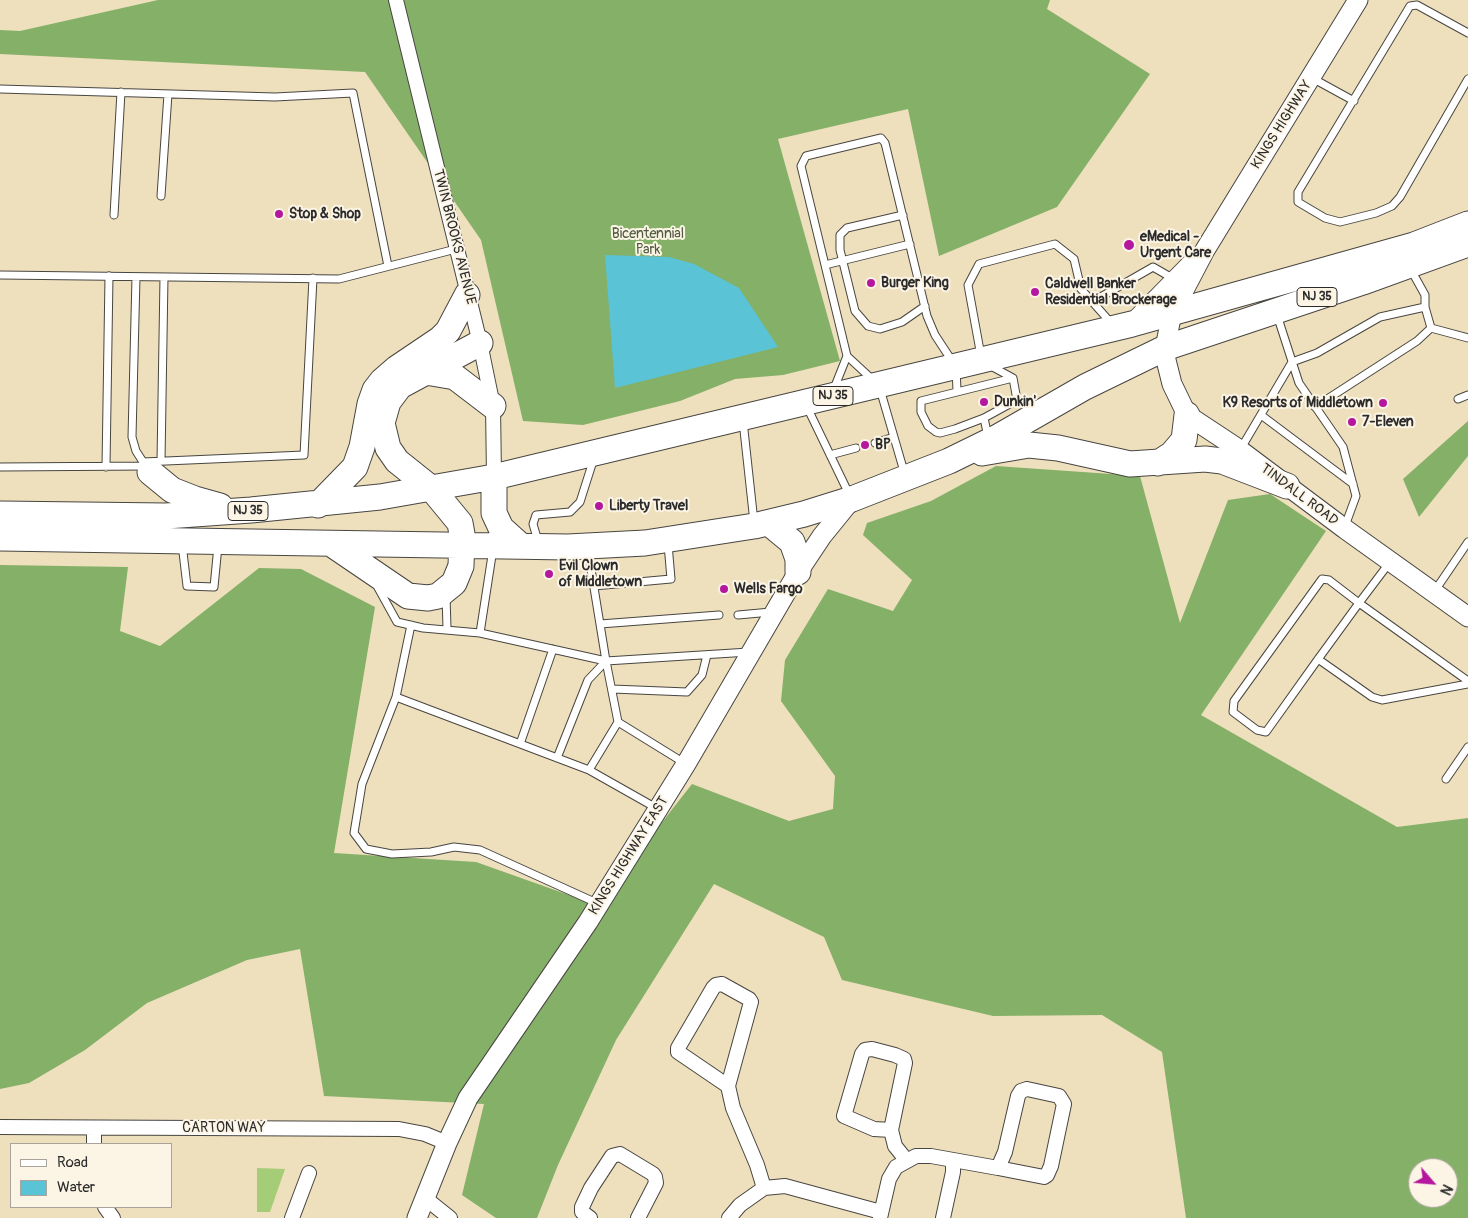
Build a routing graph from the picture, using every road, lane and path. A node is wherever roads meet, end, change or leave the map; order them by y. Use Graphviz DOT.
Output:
graph roads {
  1 [pos="396,0"];
  2 [pos="1354,2"];
  3 [pos="1468,33"];
  4 [pos="1312,78"];
  5 [pos="1468,79"];
  6 [pos="0,89"];
  7 [pos="121,92"];
  8 [pos="168,94"];
  9 [pos="1354,102"];
  10 [pos="161,196"];
  11 [pos="114,215"];
  12 [pos="902,215"];
  13 [pos="1468,224"];
  14 [pos="910,244"];
  15 [pos="1468,244"];
  16 [pos="456,249"];
  17 [pos="1205,250"];
  18 [pos="842,260"];
  19 [pos="825,265"];
  20 [pos="388,266"];
  21 [pos="1409,266"];
  22 [pos="0,275"];
  23 [pos="110,276"];
  24 [pos="136,277"];
  25 [pos="164,277"];
  26 [pos="313,278"];
  27 [pos="1175,280"];
  28 [pos="468,295"];
  29 [pos="1092,302"];
  30 [pos="925,306"];
  31 [pos="1425,307"];
  32 [pos="1275,310"];
  33 [pos="1172,313"];
  34 [pos="1124,326"];
  35 [pos="1431,328"];
  36 [pos="1468,338"];
  37 [pos="480,343"];
  38 [pos="1165,348"];
  39 [pos="847,356"];
  40 [pos="982,362"];
  41 [pos="1292,362"];
  42 [pos="426,372"];
  43 [pos="1013,378"];
  44 [pos="956,379"];
  45 [pos="878,385"];
  46 [pos="1468,396"];
  47 [pos="831,397"];
  48 [pos="1458,399"];
  49 [pos="805,403"];
  50 [pos="493,406"];
  51 [pos="1316,407"];
  52 [pos="1186,415"];
  53 [pos="1261,415"];
  54 [pos="742,418"];
  55 [pos="984,418"];
  56 [pos="894,437"];
  57 [pos="988,442"];
  58 [pos="875,443"];
  59 [pos="856,448"];
  60 [pos="1240,450"];
  61 [pos="596,453"];
  62 [pos="830,455"];
  63 [pos="948,461"];
  64 [pos="1158,463"];
  65 [pos="150,465"];
  66 [pos="0,467"];
  67 [pos="106,467"];
  68 [pos="494,477"];
  69 [pos="906,478"];
  70 [pos="1353,484"];
  71 [pos="1286,486"];
  72 [pos="432,489"];
  73 [pos="852,499"];
  74 [pos="318,504"];
  75 [pos="242,511"];
  76 [pos="0,514"];
  77 [pos="762,524"];
  78 [pos="1343,528"];
  79 [pos="0,538"];
  80 [pos="668,540"];
  81 [pos="182,542"];
  82 [pos="219,542"];
  83 [pos="1468,542"];
  84 [pos="333,545"];
  85 [pos="461,546"];
  86 [pos="493,546"];
  87 [pos="530,546"];
  88 [pos="588,546"];
  89 [pos="1390,561"];
  90 [pos="371,571"];
  91 [pos="798,572"];
  92 [pos="594,586"];
  93 [pos="446,591"];
  94 [pos="1434,593"];
  95 [pos="1359,603"];
  96 [pos="775,612"];
  97 [pos="738,614"];
  98 [pos="719,615"];
  99 [pos="1468,617"];
  100 [pos="600,624"];
  101 [pos="412,625"];
  102 [pos="447,628"];
  103 [pos="480,633"];
  104 [pos="553,649"];
  105 [pos="752,652"];
  106 [pos="708,654"];
  107 [pos="1318,659"];
  108 [pos="606,661"];
  109 [pos="1468,682"];
  110 [pos="612,689"];
  111 [pos="396,697"];
  112 [pos="618,722"];
  113 [pos="520,744"];
  114 [pos="1468,747"];
  115 [pos="557,758"];
  116 [pos="686,764"];
  117 [pos="589,770"];
  118 [pos="1446,778"];
  119 [pos="658,810"];
  120 [pos="599,904"];
  121 [pos="728,1086"];
  122 [pos="0,1128"];
  123 [pos="94,1128"];
  124 [pos="891,1130"];
  125 [pos="94,1143"];
  126 [pos="447,1143"];
  127 [pos="953,1160"];
  128 [pos="907,1161"];
  129 [pos="998,1168"];
  130 [pos="309,1173"];
  131 [pos="764,1188"];
  132 [pos="425,1198"];
  133 [pos="105,1208"];
  134 [pos="880,1215"];
  135 [pos="113,1218"];
  136 [pos="292,1218"];
  137 [pos="417,1218"];
  138 [pos="450,1218"];
  139 [pos="590,1218"];
  140 [pos="638,1218"];
  141 [pos="728,1218"];
  142 [pos="943,1218"];
  1 -- 16 [label="street, TWIN BROOKS AVENUE"];
  2 -- 4 [label="street, KINGS HIGHWAY"];
  3 -- 9 [label="lane"];
  4 -- 9 [label="lane"];
  4 -- 17 [label="street, KINGS HIGHWAY"];
  5 -- 9 [label="lane"];
  6 -- 7 [label="lane"];
  7 -- 8 [label="lane"];
  7 -- 11 [label="lane"];
  8 -- 10 [label="lane"];
  8 -- 20 [label="lane"];
  12 -- 14 [label="lane"];
  12 -- 18 [label="lane"];
  12 -- 19 [label="lane"];
  13 -- 33 [label="highway, NJ 35"];
  14 -- 18 [label="lane"];
  14 -- 30 [label="lane"];
  15 -- 21 [label="highway, NJ 35"];
  16 -- 20 [label="lane"];
  16 -- 28 [label="street, TWIN BROOKS AVENUE"];
  17 -- 27 [label="street, KINGS HIGHWAY"];
  17 -- 33 [label="street, KINGS HIGHWAY"];
  18 -- 19 [label="lane"];
  18 -- 30 [label="lane"];
  19 -- 39 [label="lane"];
  20 -- 26 [label="lane"];
  21 -- 31 [label="lane"];
  21 -- 32 [label="highway, NJ 35"];
  22 -- 23 [label="lane"];
  23 -- 24 [label="lane"];
  23 -- 67 [label="lane"];
  24 -- 25 [label="lane"];
  24 -- 65 [label="lane"];
  25 -- 26 [label="lane"];
  25 -- 65 [label="lane"];
  26 -- 65 [label="lane"];
  27 -- 29 [label="lane"];
  27 -- 34 [label="street, KINGS HIGHWAY"];
  28 -- 37 [label="street, TWIN BROOKS AVENUE"];
  28 -- 74 [label="highway"];
  29 -- 34 [label="lane"];
  29 -- 40 [label="lane"];
  30 -- 44 [label="lane"];
  31 -- 35 [label="lane"];
  31 -- 41 [label="lane"];
  32 -- 38 [label="highway, NJ 35"];
  32 -- 41 [label="lane"];
  33 -- 34 [label="highway, NJ 35"];
  33 -- 38 [label="street, KINGS HIGHWAY"];
  34 -- 40 [label="highway, NJ 35"];
  35 -- 36 [label="lane"];
  35 -- 51 [label="lane"];
  37 -- 42 [label="highway"];
  37 -- 50 [label="street, TWIN BROOKS AVENUE"];
  38 -- 52 [label="street"];
  38 -- 57 [label="highway, NJ 35"];
  39 -- 45 [label="lane"];
  39 -- 47 [label="lane"];
  40 -- 43 [label="lane"];
  40 -- 44 [label="highway, NJ 35"];
  41 -- 51 [label="lane"];
  41 -- 53 [label="lane"];
  42 -- 50 [label="highway"];
  42 -- 72 [label="highway"];
  43 -- 44 [label="lane"];
  43 -- 55 [label="lane"];
  44 -- 45 [label="highway, NJ 35"];
  44 -- 55 [label="lane"];
  45 -- 47 [label="highway, NJ 35"];
  45 -- 56 [label="lane"];
  46 -- 48 [label="lane"];
  47 -- 49 [label="highway, NJ 35"];
  49 -- 54 [label="highway, NJ 35"];
  49 -- 62 [label="lane"];
  50 -- 68 [label="street, TWIN BROOKS AVENUE"];
  51 -- 70 [label="lane"];
  52 -- 60 [label="street, TINDALL ROAD"];
  52 -- 64 [label="highway"];
  53 -- 60 [label="lane"];
  53 -- 70 [label="lane"];
  54 -- 61 [label="highway, NJ 35"];
  54 -- 77 [label="lane"];
  55 -- 57 [label="lane"];
  56 -- 58 [label="lane"];
  56 -- 69 [label="lane"];
  57 -- 63 [label="highway, NJ 35"];
  59 -- 62 [label="lane"];
  60 -- 71 [label="street, TINDALL ROAD"];
  61 -- 68 [label="highway, NJ 35"];
  61 -- 87 [label="lane"];
  62 -- 73 [label="lane"];
  63 -- 64 [label="highway"];
  63 -- 69 [label="highway, NJ 35"];
  64 -- 71 [label="highway"];
  65 -- 67 [label="lane"];
  65 -- 75 [label="highway"];
  66 -- 67 [label="lane"];
  68 -- 72 [label="highway, NJ 35"];
  68 -- 87 [label="highway"];
  69 -- 73 [label="highway, NJ 35"];
  70 -- 78 [label="lane"];
  71 -- 78 [label="street, TINDALL ROAD"];
  72 -- 74 [label="highway, NJ 35"];
  72 -- 85 [label="highway"];
  73 -- 77 [label="highway, NJ 35"];
  73 -- 91 [label="street, KINGS HIGHWAY EAST"];
  74 -- 75 [label="highway, NJ 35"];
  75 -- 76 [label="highway, NJ 35"];
  77 -- 80 [label="highway, NJ 35"];
  77 -- 91 [label="highway"];
  78 -- 89 [label="street, TINDALL ROAD"];
  79 -- 81 [label="highway, NJ 35"];
  80 -- 88 [label="highway, NJ 35"];
  80 -- 92 [label="lane"];
  81 -- 82 [label="highway, NJ 35"];
  81 -- 82 [label="lane"];
  82 -- 84 [label="highway, NJ 35"];
  83 -- 94 [label="lane"];
  84 -- 85 [label="highway, NJ 35"];
  84 -- 90 [label="highway"];
  85 -- 86 [label="highway, NJ 35"];
  85 -- 93 [label="highway"];
  86 -- 87 [label="highway, NJ 35"];
  86 -- 103 [label="lane"];
  87 -- 88 [label="highway, NJ 35"];
  88 -- 92 [label="lane"];
  89 -- 94 [label="street, TINDALL ROAD"];
  89 -- 95 [label="lane"];
  90 -- 93 [label="highway"];
  90 -- 101 [label="lane"];
  91 -- 96 [label="street, KINGS HIGHWAY EAST"];
  92 -- 100 [label="lane"];
  93 -- 102 [label="lane"];
  94 -- 99 [label="street, TINDALL ROAD"];
  95 -- 107 [label="lane"];
  95 -- 107 [label="lane"];
  95 -- 109 [label="lane"];
  96 -- 97 [label="lane"];
  96 -- 105 [label="street, KINGS HIGHWAY EAST"];
  98 -- 100 [label="lane"];
  100 -- 108 [label="lane"];
  101 -- 102 [label="lane"];
  101 -- 111 [label="lane"];
  102 -- 103 [label="lane"];
  103 -- 104 [label="lane"];
  104 -- 108 [label="lane"];
  104 -- 113 [label="lane"];
  105 -- 106 [label="lane"];
  105 -- 116 [label="street, KINGS HIGHWAY EAST"];
  106 -- 108 [label="lane"];
  106 -- 110 [label="lane"];
  107 -- 109 [label="lane"];
  108 -- 110 [label="lane"];
  108 -- 115 [label="lane"];
  110 -- 112 [label="lane"];
  111 -- 113 [label="lane"];
  111 -- 120 [label="lane"];
  112 -- 116 [label="lane"];
  112 -- 117 [label="lane"];
  113 -- 115 [label="lane"];
  114 -- 118 [label="lane"];
  115 -- 117 [label="lane"];
  116 -- 119 [label="street, KINGS HIGHWAY EAST"];
  117 -- 119 [label="lane"];
  119 -- 120 [label="street, KINGS HIGHWAY EAST"];
  120 -- 126 [label="street, KINGS HIGHWAY EAST"];
  121 -- 121 [label="street"];
  121 -- 131 [label="street"];
  122 -- 123 [label="street, CARTON WAY"];
  123 -- 125 [label="street"];
  123 -- 126 [label="street, CARTON WAY"];
  124 -- 124 [label="street"];
  124 -- 128 [label="street"];
  126 -- 132 [label="street, KINGS HIGHWAY EAST"];
  127 -- 128 [label="street"];
  127 -- 129 [label="street"];
  127 -- 142 [label="street"];
  128 -- 134 [label="street"];
  129 -- 129 [label="street"];
  130 -- 136 [label="street"];
  131 -- 134 [label="street"];
  131 -- 141 [label="street"];
  132 -- 137 [label="street, KINGS HIGHWAY EAST"];
  132 -- 138 [label="street"];
  133 -- 135 [label="street"];
  139 -- 140 [label="street"];
}
